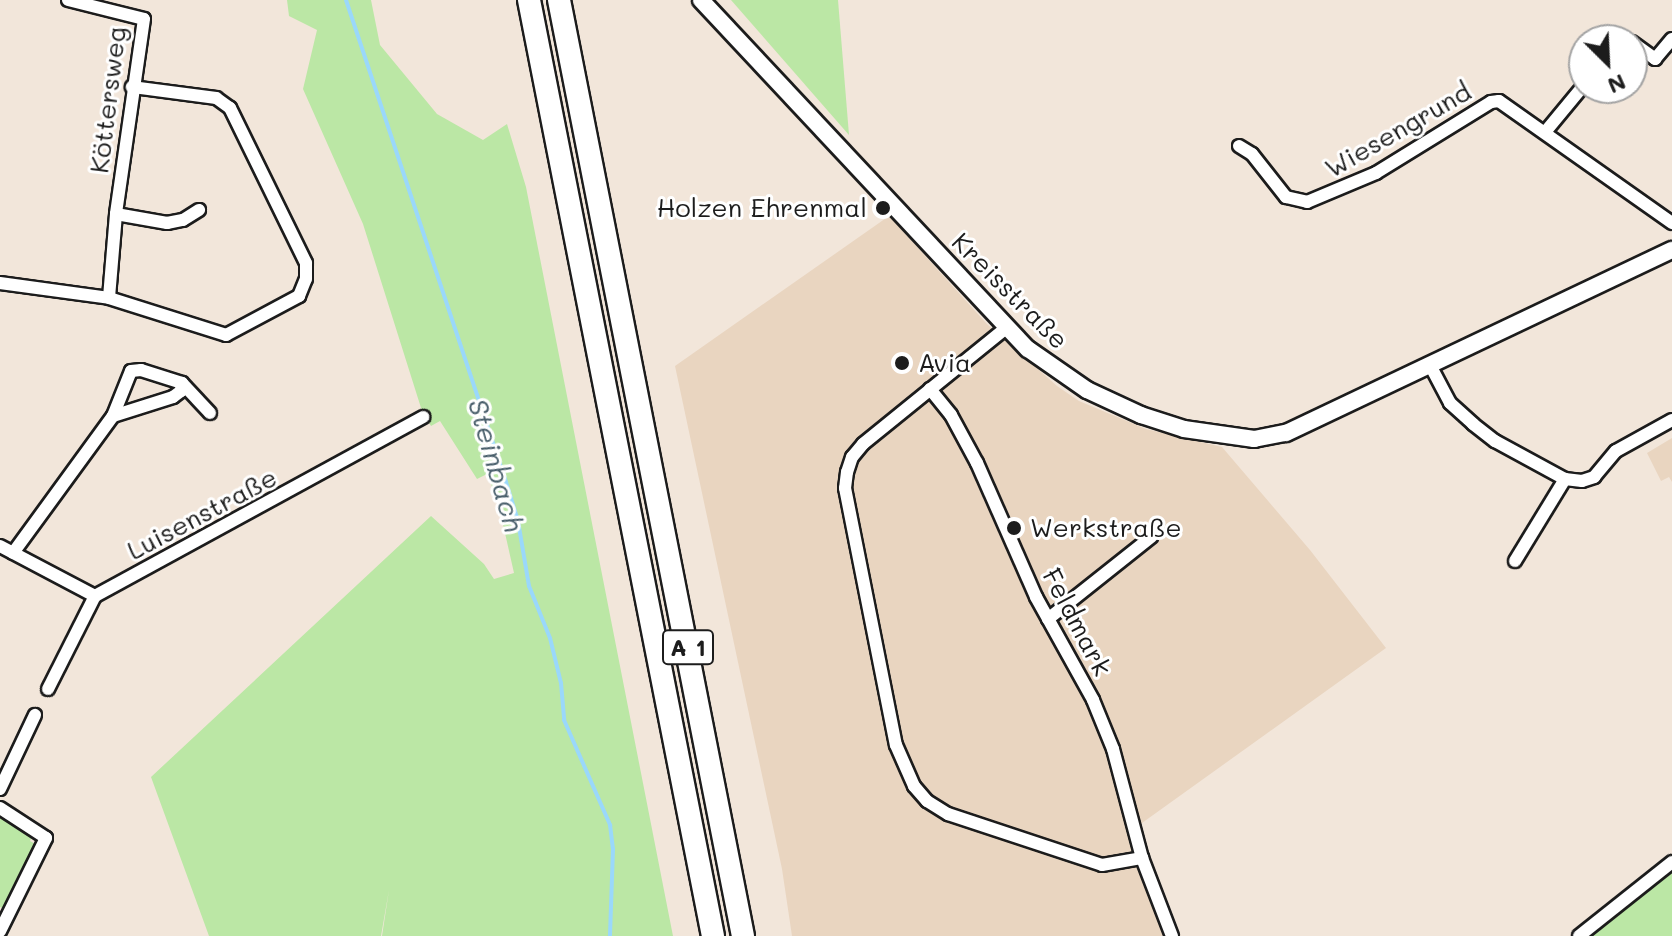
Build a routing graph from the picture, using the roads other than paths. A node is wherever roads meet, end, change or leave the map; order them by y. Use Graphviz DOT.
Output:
graph roads {
  1 [pos="68,0"];
  2 [pos="529,0"];
  3 [pos="559,0"];
  4 [pos="701,0"];
  5 [pos="1672,39"];
  6 [pos="1648,54"];
  7 [pos="132,87"];
  8 [pos="1568,104"];
  9 [pos="1546,131"];
  10 [pos="1239,146"];
  11 [pos="199,210"];
  12 [pos="116,214"];
  13 [pos="1672,223"];
  14 [pos="1672,250"];
  15 [pos="0,283"];
  16 [pos="109,298"];
  17 [pos="1006,328"];
  18 [pos="1430,365"];
  19 [pos="182,383"];
  20 [pos="930,389"];
  21 [pos="210,413"];
  22 [pos="113,416"];
  23 [pos="423,417"];
  24 [pos="1672,420"];
  25 [pos="1565,479"];
  26 [pos="1151,537"];
  27 [pos="0,546"];
  28 [pos="13,553"];
  29 [pos="1515,561"];
  30 [pos="95,596"];
  31 [pos="1048,619"];
  32 [pos="48,689"];
  33 [pos="35,715"];
  34 [pos="0,789"];
  35 [pos="0,808"];
  36 [pos="1142,858"];
  37 [pos="1672,862"];
  38 [pos="1,926"];
  39 [pos="713,936"];
  40 [pos="743,936"];
  41 [pos="1172,936"];
  42 [pos="1579,936"];
  1 -- 7 [label="street, Köttersweg"];
  2 -- 39 [label="highway, A 1"];
  3 -- 40 [label="highway, A 1"];
  4 -- 17 [label="main road, Kreisstraße"];
  5 -- 6 [label="street"];
  7 -- 12 [label="street, Köttersweg"];
  7 -- 16 [label="street"];
  8 -- 9 [label="street"];
  9 -- 10 [label="street, Wiesengrund"];
  9 -- 13 [label="street, Wiesengrund"];
  11 -- 12 [label="street, Köttersweg"];
  12 -- 16 [label="street, Köttersweg"];
  14 -- 18 [label="main road, Kreisstraße"];
  15 -- 16 [label="street"];
  17 -- 18 [label="main road, Kreisstraße"];
  17 -- 20 [label="street"];
  18 -- 25 [label="street"];
  19 -- 21 [label="street"];
  19 -- 22 [label="street"];
  19 -- 22 [label="street"];
  20 -- 31 [label="street, Feldmark"];
  20 -- 36 [label="street"];
  22 -- 28 [label="street"];
  23 -- 30 [label="street, Luisenstraße"];
  24 -- 25 [label="street"];
  25 -- 29 [label="street"];
  26 -- 31 [label="street"];
  27 -- 28 [label="street"];
  28 -- 30 [label="street"];
  30 -- 32 [label="street"];
  31 -- 36 [label="street, Feldmark"];
  33 -- 34 [label="street"];
  35 -- 38 [label="street"];
  36 -- 41 [label="street, Feldmark"];
  37 -- 42 [label="street"];
}
